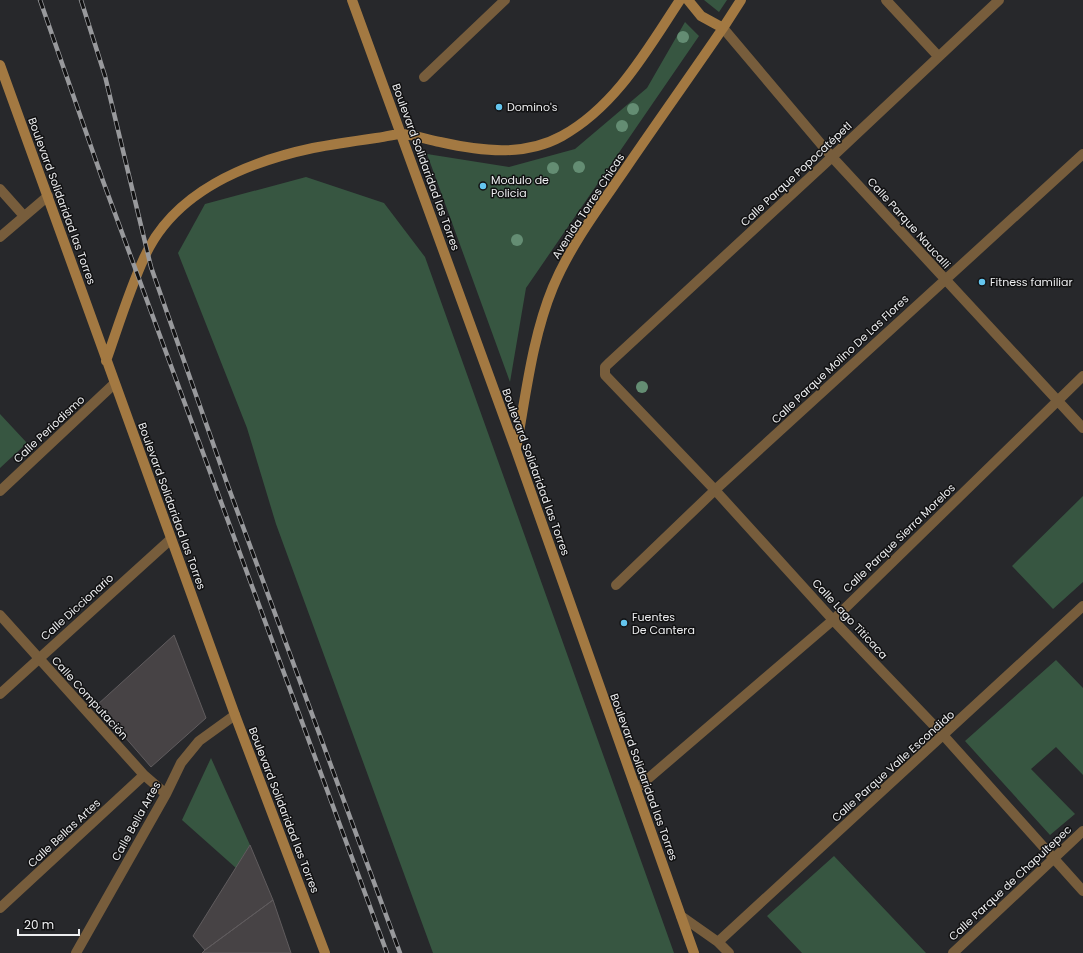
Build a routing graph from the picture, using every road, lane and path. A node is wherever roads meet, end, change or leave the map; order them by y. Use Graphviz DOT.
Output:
graph roads {
  1 [pos="352,0"];
  2 [pos="505,0"];
  3 [pos="680,0"];
  4 [pos="688,0"];
  5 [pos="741,0"];
  6 [pos="886,0"];
  7 [pos="999,0"];
  8 [pos="723,28"];
  9 [pos="938,56"];
  10 [pos="0,65"];
  11 [pos="424,77"];
  12 [pos="402,134"];
  13 [pos="1083,154"];
  14 [pos="832,157"];
  15 [pos="0,189"];
  16 [pos="48,196"];
  17 [pos="24,216"];
  18 [pos="0,237"];
  19 [pos="944,280"];
  20 [pos="106,361"];
  21 [pos="608,364"];
  22 [pos="1083,376"];
  23 [pos="114,384"];
  24 [pos="1058,401"];
  25 [pos="1083,428"];
  26 [pos="516,450"];
  27 [pos="715,490"];
  28 [pos="0,491"];
  29 [pos="171,539"];
  30 [pos="616,585"];
  31 [pos="1083,606"];
  32 [pos="0,615"];
  33 [pos="833,620"];
  34 [pos="39,659"];
  35 [pos="0,694"];
  36 [pos="235,715"];
  37 [pos="944,736"];
  38 [pos="144,775"];
  39 [pos="636,789"];
  40 [pos="166,794"];
  41 [pos="1083,831"];
  42 [pos="1054,858"];
  43 [pos="1083,891"];
  44 [pos="0,908"];
  45 [pos="681,916"];
  46 [pos="718,942"];
  47 [pos="76,953"];
  48 [pos="325,953"];
  49 [pos="694,953"];
  50 [pos="729,953"];
  51 [pos="953,953"];
  1 -- 12 [label="main road, Boulevard Solidaridad las Torres"];
  2 -- 11 [label="street"];
  3 -- 12 [label="main road"];
  4 -- 8 [label="main road"];
  5 -- 8 [label="main road, Avenida Torres Chicas"];
  6 -- 9 [label="street"];
  7 -- 9 [label="street, Calle Parque Popocatépetl"];
  8 -- 14 [label="street, Calle Parque Naucalli"];
  8 -- 26 [label="main road, Avenida Torres Chicas"];
  9 -- 14 [label="street, Calle Parque Popocatépetl"];
  10 -- 16 [label="main road, Boulevard Solidaridad las Torres"];
  12 -- 20 [label="main road"];
  12 -- 26 [label="main road, Boulevard Solidaridad las Torres"];
  13 -- 19 [label="street, Calle Parque Molino De Las Flores"];
  14 -- 19 [label="street, Calle Parque Naucalli"];
  14 -- 21 [label="street, Calle Parque Popocatépetl"];
  15 -- 17 [label="street"];
  16 -- 17 [label="street"];
  16 -- 20 [label="main road, Boulevard Solidaridad las Torres"];
  17 -- 18 [label="street"];
  19 -- 24 [label="street, Calle Parque Naucalli"];
  19 -- 27 [label="street, Calle Parque Molino De Las Flores"];
  20 -- 23 [label="main road, Boulevard Solidaridad las Torres"];
  21 -- 27 [label="street, Calle Lago Titicaca"];
  22 -- 24 [label="street, Calle Parque Sierra Morelos"];
  23 -- 28 [label="street, Calle Periodismo"];
  23 -- 29 [label="main road, Boulevard Solidaridad las Torres"];
  24 -- 25 [label="street, Calle Parque Naucalli"];
  24 -- 33 [label="street, Calle Parque Sierra Morelos"];
  26 -- 39 [label="main road, Boulevard Solidaridad las Torres"];
  27 -- 30 [label="street, Calle Parque Molino De Las Flores"];
  27 -- 33 [label="street, Calle Lago Titicaca"];
  29 -- 34 [label="street, Calle Diccionario"];
  29 -- 36 [label="main road, Boulevard Solidaridad las Torres"];
  31 -- 37 [label="street, Calle Parque Valle Escondido"];
  32 -- 34 [label="street, Calle Computación"];
  33 -- 37 [label="street, Calle Lago Titicaca"];
  33 -- 39 [label="street, Calle Parque Sierra Morelos"];
  34 -- 35 [label="street, Calle Diccionario"];
  34 -- 38 [label="street, Calle Computación"];
  36 -- 40 [label="street, Calle Bella Artes"];
  36 -- 48 [label="main road, Boulevard Solidaridad las Torres"];
  37 -- 42 [label="street, Calle Lago Titicaca"];
  37 -- 46 [label="street, Calle Parque Valle Escondido"];
  38 -- 40 [label="street, Calle Computación"];
  38 -- 44 [label="street, Calle Bellas Artes"];
  39 -- 45 [label="main road, Boulevard Solidaridad las Torres"];
  40 -- 47 [label="street, Calle Bella Artes"];
  41 -- 42 [label="street, Calle Parque de Chapultepec"];
  42 -- 43 [label="street, Calle Lago Titicaca"];
  42 -- 51 [label="street, Calle Parque de Chapultepec"];
  45 -- 46 [label="street"];
  45 -- 49 [label="main road, Boulevard Solidaridad las Torres"];
  46 -- 50 [label="street"];
}
